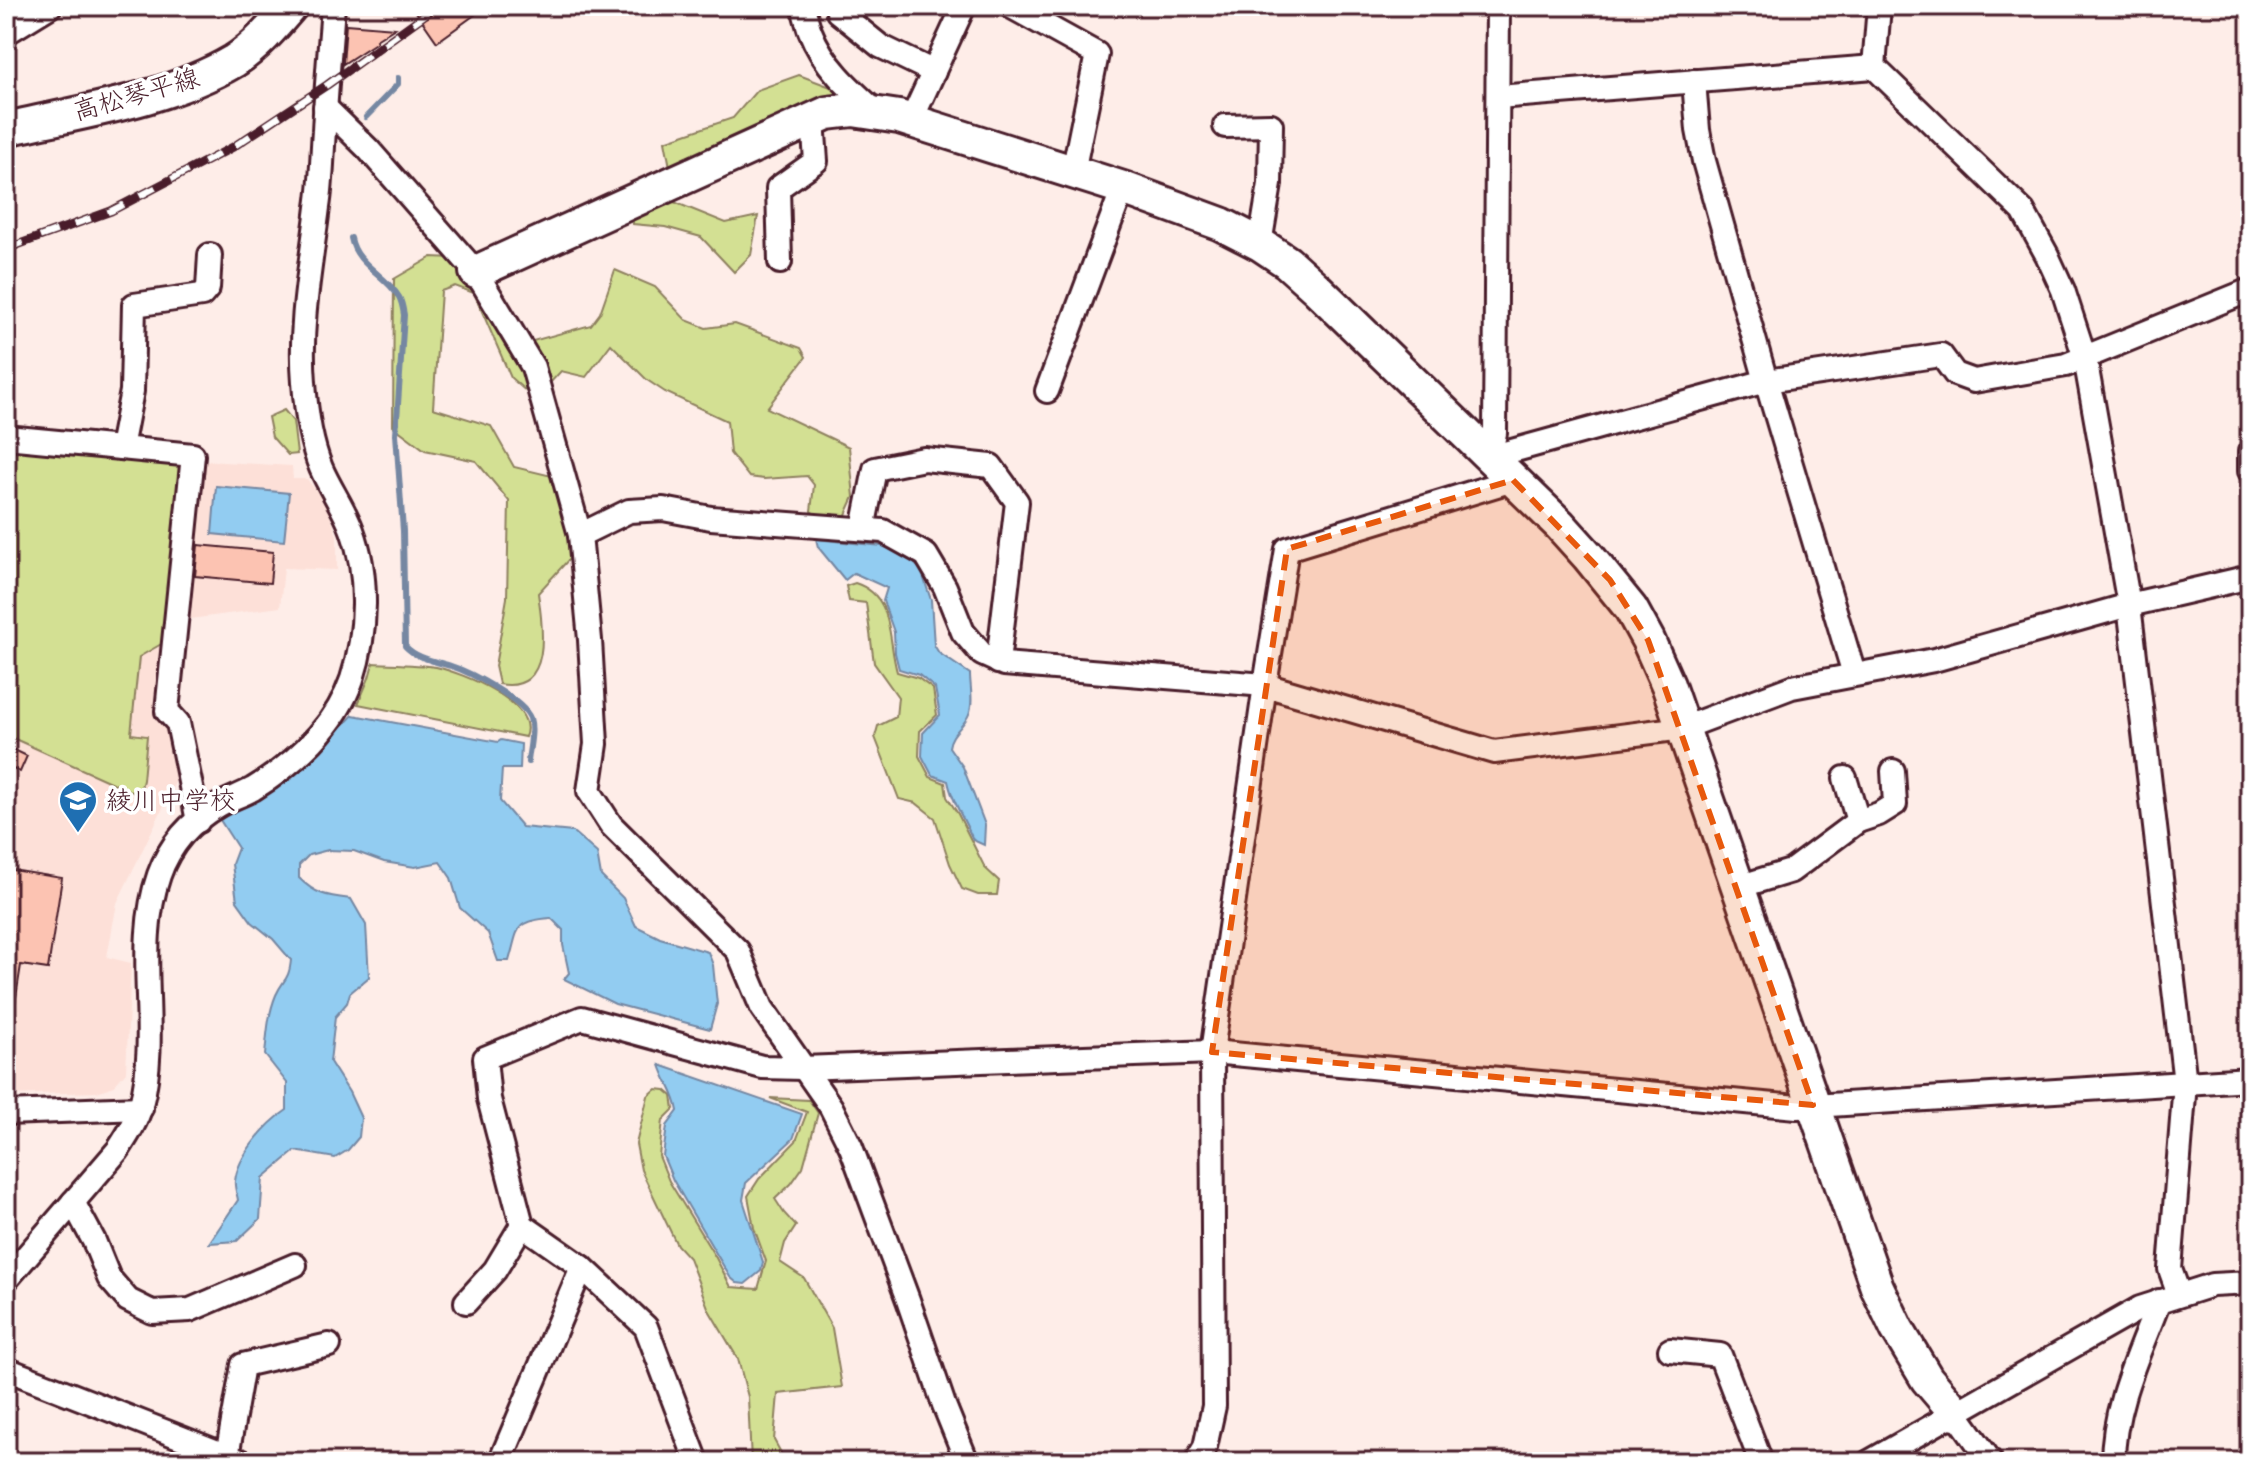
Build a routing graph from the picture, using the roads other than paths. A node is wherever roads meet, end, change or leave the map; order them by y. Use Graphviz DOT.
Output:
graph roads {
  1 [pos="50,6"];
  2 [pos="291,6"];
  3 [pos="333,6"];
  4 [pos="803,6"];
  5 [pos="843,6"];
  6 [pos="964,6"];
  7 [pos="1010,6"];
  8 [pos="1498,6"];
  9 [pos="1879,6"];
  10 [pos="6,33"];
  11 [pos="1874,67"];
  12 [pos="934,72"];
  13 [pos="1694,81"];
  14 [pos="1498,97"];
  15 [pos="325,107"];
  16 [pos="876,112"];
  17 [pos="813,120"];
  18 [pos="911,121"];
  19 [pos="1225,126"];
  20 [pos="6,129"];
  21 [pos="1073,172"];
  22 [pos="1123,188"];
  23 [pos="1260,244"];
  24 [pos="210,255"];
  25 [pos="780,262"];
  26 [pos="476,272"];
  27 [pos="2250,290"];
  28 [pos="2085,358"];
  29 [pos="1766,381"];
  30 [pos="1047,391"];
  31 [pos="6,437"];
  32 [pos="121,448"];
  33 [pos="2250,452"];
  34 [pos="1490,457"];
  35 [pos="2250,471"];
  36 [pos="1513,480"];
  37 [pos="863,529"];
  38 [pos="580,535"];
  39 [pos="2250,577"];
  40 [pos="2129,605"];
  41 [pos="998,662"];
  42 [pos="1854,674"];
  43 [pos="1265,685"];
  44 [pos="1683,728"];
  45 [pos="1893,771"];
  46 [pos="1845,778"];
  47 [pos="198,821"];
  48 [pos="1858,821"];
  49 [pos="1738,887"];
  50 [pos="1212,1052"];
  51 [pos="803,1068"];
  52 [pos="2250,1079"];
  53 [pos="2185,1083"];
  54 [pos="1813,1105"];
  55 [pos="141,1108"];
  56 [pos="6,1113"];
  57 [pos="73,1202"];
  58 [pos="522,1225"];
  59 [pos="295,1265"];
  60 [pos="582,1267"];
  61 [pos="6,1280"];
  62 [pos="2250,1283"];
  63 [pos="2169,1297"];
  64 [pos="466,1302"];
  65 [pos="329,1345"];
  66 [pos="1670,1350"];
  67 [pos="6,1369"];
  68 [pos="1956,1413"];
  69 [pos="232,1460"];
  70 [pos="500,1462"];
  71 [pos="697,1462"];
  72 [pos="967,1462"];
  73 [pos="1196,1462"];
  74 [pos="1761,1462"];
  75 [pos="1869,1462"];
  76 [pos="1991,1462"];
  77 [pos="2113,1462"];
  1 -- 10 [label="street"];
  2 -- 20 [label="street, 高松琴平線"];
  3 -- 15 [label="street"];
  4 -- 16 [label="street"];
  5 -- 12 [label="street"];
  6 -- 12 [label="street"];
  7 -- 21 [label="street"];
  8 -- 14 [label="street"];
  9 -- 11 [label="street"];
  11 -- 13 [label="street"];
  11 -- 28 [label="street"];
  12 -- 18 [label="street"];
  13 -- 14 [label="street"];
  13 -- 29 [label="street"];
  14 -- 34 [label="street"];
  15 -- 26 [label="street"];
  15 -- 47 [label="street"];
  16 -- 17 [label="street"];
  16 -- 18 [label="street"];
  17 -- 25 [label="street"];
  17 -- 26 [label="street"];
  18 -- 21 [label="street"];
  19 -- 23 [label="street"];
  21 -- 22 [label="street"];
  22 -- 23 [label="street"];
  22 -- 30 [label="street"];
  23 -- 34 [label="street"];
  24 -- 32 [label="street"];
  26 -- 38 [label="street"];
  27 -- 28 [label="street"];
  28 -- 29 [label="street"];
  28 -- 40 [label="street"];
  29 -- 34 [label="street"];
  29 -- 42 [label="street"];
  31 -- 32 [label="street"];
  32 -- 47 [label="street"];
  33 -- 35 [label="street"];
  34 -- 36 [label="street"];
  36 -- 43 [label="street"];
  36 -- 44 [label="street"];
  37 -- 38 [label="street"];
  37 -- 41 [label="street"];
  37 -- 41 [label="street"];
  38 -- 51 [label="street"];
  39 -- 40 [label="street"];
  40 -- 42 [label="street"];
  40 -- 53 [label="street"];
  41 -- 43 [label="street"];
  42 -- 44 [label="street"];
  43 -- 44 [label="street"];
  43 -- 50 [label="street"];
  44 -- 49 [label="street"];
  45 -- 48 [label="street"];
  46 -- 48 [label="street"];
  47 -- 55 [label="street"];
  48 -- 49 [label="street"];
  49 -- 54 [label="street"];
  50 -- 51 [label="street"];
  50 -- 54 [label="street"];
  50 -- 73 [label="street"];
  51 -- 58 [label="street"];
  51 -- 72 [label="street"];
  52 -- 53 [label="street"];
  53 -- 54 [label="street"];
  53 -- 63 [label="street"];
  54 -- 68 [label="street"];
  55 -- 56 [label="street"];
  55 -- 57 [label="street"];
  57 -- 59 [label="street"];
  57 -- 61 [label="street"];
  58 -- 60 [label="street"];
  58 -- 64 [label="street"];
  60 -- 70 [label="street"];
  60 -- 71 [label="street"];
  62 -- 63 [label="street"];
  63 -- 68 [label="street"];
  63 -- 77 [label="street"];
  65 -- 69 [label="street"];
  66 -- 74 [label="street"];
  67 -- 69 [label="street"];
  68 -- 75 [label="street"];
  68 -- 76 [label="street"];
}
